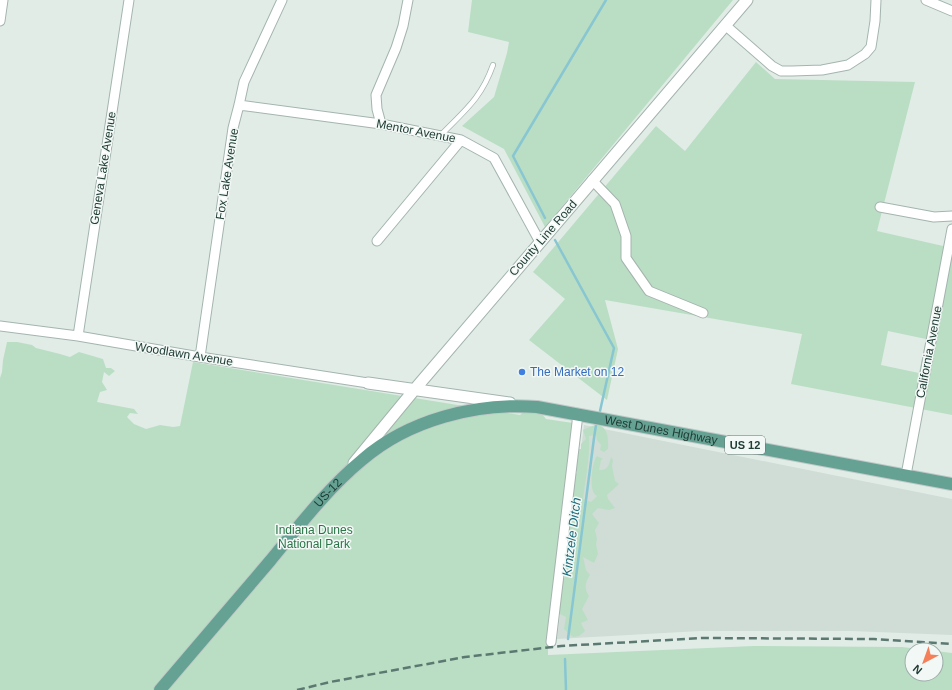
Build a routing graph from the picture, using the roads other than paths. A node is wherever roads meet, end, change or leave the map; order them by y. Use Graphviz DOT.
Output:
graph roads {
  1 [pos="3,0"];
  2 [pos="128,0"];
  3 [pos="282,0"];
  4 [pos="408,0"];
  5 [pos="747,0"];
  6 [pos="876,0"];
  7 [pos="926,0"];
  8 [pos="952,11"];
  9 [pos="0,21"];
  10 [pos="725,25"];
  11 [pos="493,65"];
  12 [pos="239,106"];
  13 [pos="382,124"];
  14 [pos="440,136"];
  15 [pos="461,140"];
  16 [pos="592,180"];
  17 [pos="880,207"];
  18 [pos="952,216"];
  19 [pos="952,229"];
  20 [pos="377,241"];
  21 [pos="540,242"];
  22 [pos="703,313"];
  23 [pos="0,326"];
  24 [pos="78,336"];
  25 [pos="200,357"];
  26 [pos="368,383"];
  27 [pos="414,389"];
  28 [pos="538,407"];
  29 [pos="578,414"];
  30 [pos="906,475"];
  31 [pos="342,478"];
  32 [pos="952,484"];
  33 [pos="551,642"];
  34 [pos="160,690"];
  1 -- 9 [label="street"];
  2 -- 24 [label="street, Geneva Lake Avenue"];
  3 -- 12 [label="street, Fox Lake Avenue"];
  4 -- 13 [label="street"];
  5 -- 10 [label="street, County Line Road"];
  6 -- 10 [label="street"];
  7 -- 8 [label="street"];
  10 -- 16 [label="street, County Line Road"];
  11 -- 14 [label="lane"];
  12 -- 13 [label="street, Mentor Avenue"];
  12 -- 25 [label="street, Fox Lake Avenue"];
  13 -- 14 [label="street, Mentor Avenue"];
  14 -- 15 [label="street, Mentor Avenue"];
  15 -- 20 [label="street"];
  15 -- 21 [label="street, Mentor Avenue"];
  16 -- 21 [label="street, County Line Road"];
  16 -- 22 [label="street"];
  17 -- 18 [label="street"];
  19 -- 30 [label="street, California Avenue"];
  21 -- 27 [label="street, County Line Road"];
  23 -- 24 [label="street, Woodlawn Avenue"];
  24 -- 25 [label="street, Woodlawn Avenue"];
  25 -- 26 [label="street, Woodlawn Avenue"];
  26 -- 27 [label="street, West Dunes Highway"];
  27 -- 28 [label="street, West Dunes Highway"];
  27 -- 31 [label="street, County Line Road"];
  28 -- 29 [label="main road, West Dunes Highway / US 12"];
  28 -- 31 [label="main road, US-12 / US 12"];
  29 -- 30 [label="main road, West Dunes Highway / US 12"];
  29 -- 33 [label="street"];
  30 -- 32 [label="main road, West Dunes Highway / US 12"];
  31 -- 34 [label="main road, US-12 / US 12"];
}
